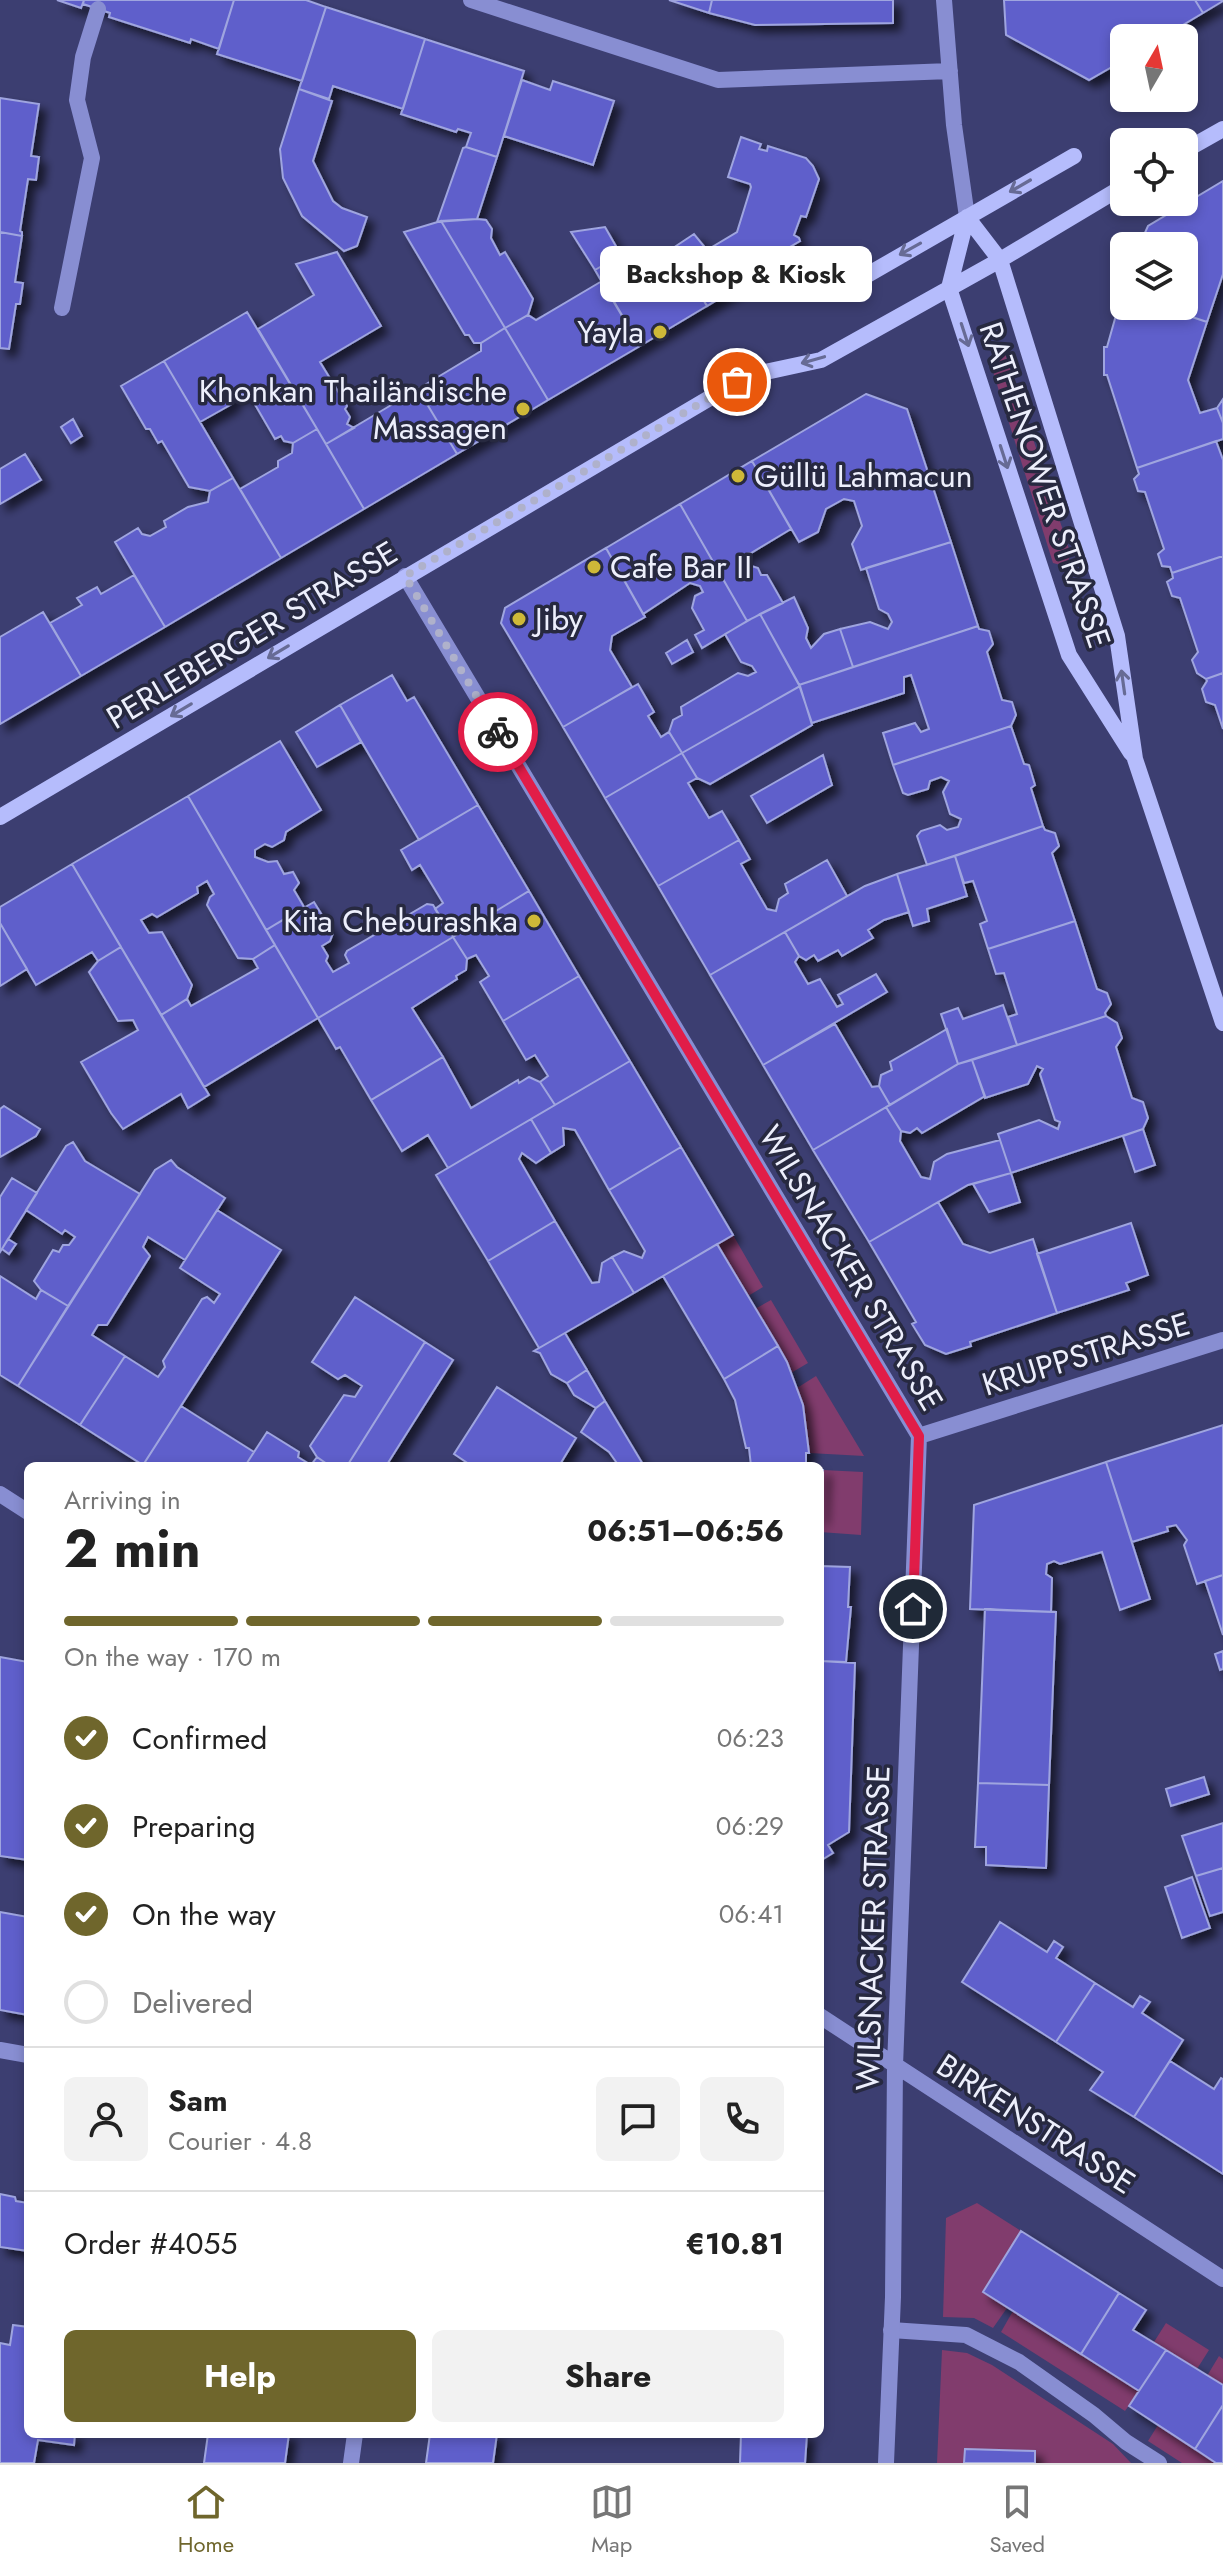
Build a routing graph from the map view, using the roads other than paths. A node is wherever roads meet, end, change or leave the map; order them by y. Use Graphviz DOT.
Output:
graph roads {
  1 [pos="471,0"];
  2 [pos="944,0"];
  3 [pos="98,9"];
  4 [pos="950,71"];
  5 [pos="1223,129"];
  6 [pos="1198,143"];
  7 [pos="1074,156"];
  8 [pos="1110,194"];
  9 [pos="967,217"];
  10 [pos="1000,260"];
  11 [pos="855,282"];
  12 [pos="949,288"];
  13 [pos="62,308"];
  14 [pos="405,576"];
  15 [pos="1135,759"];
  16 [pos="0,817"];
  17 [pos="1223,1023"];
  18 [pos="1223,1340"];
  19 [pos="919,1436"];
  20 [pos="0,1494"];
  21 [pos="24,1509"];
  22 [pos="824,2019"];
  23 [pos="0,2050"];
  24 [pos="24,2054"];
  25 [pos="895,2066"];
  26 [pos="1223,2279"];
  27 [pos="891,2330"];
  28 [pos="354,2438"];
  29 [pos="351,2463"];
  30 [pos="886,2463"];
  31 [pos="1159,2463"];
  1 -- 4 [label="street"];
  2 -- 4 [label="street, RATHENOWER STRASSE"];
  3 -- 13 [label="street"];
  4 -- 9 [label="street, RATHENOWER STRASSE"];
  5 -- 6 [label="main road"];
  7 -- 9 [label="main road, one-way"];
  8 -- 10 [label="main road, PERLEBERGER STRASSE"];
  9 -- 10 [label="main road, RATHENOWER STRASSE"];
  9 -- 11 [label="main road, one-way"];
  9 -- 12 [label="main road, RATHENOWER STRASSE"];
  10 -- 12 [label="main road, PERLEBERGER STRASSE"];
  15 -- 10 [label="main road, RATHENOWER STRASSE, one-way"];
  12 -- 14 [label="main road, PERLEBERGER STRASSE, one-way"];
  12 -- 15 [label="main road, RATHENOWER STRASSE, one-way"];
  14 -- 16 [label="main road, PERLEBERGER STRASSE, one-way"];
  14 -- 19 [label="street, WILSNACKER STRASSE"];
  15 -- 17 [label="main road, RATHENOWER STRASSE"];
  18 -- 19 [label="street, KRUPPSTRASSE"];
  19 -- 25 [label="street, WILSNACKER STRASSE"];
  20 -- 21 [label="street"];
  22 -- 25 [label="street, BIRKENSTRASSE"];
  23 -- 24 [label="street"];
  25 -- 26 [label="street, BIRKENSTRASSE"];
  25 -- 27 [label="street, WILSNACKER STRASSE"];
  27 -- 30 [label="street, WILSNACKER STRASSE"];
  27 -- 31 [label="street"];
  28 -- 29 [label="street"];
}
